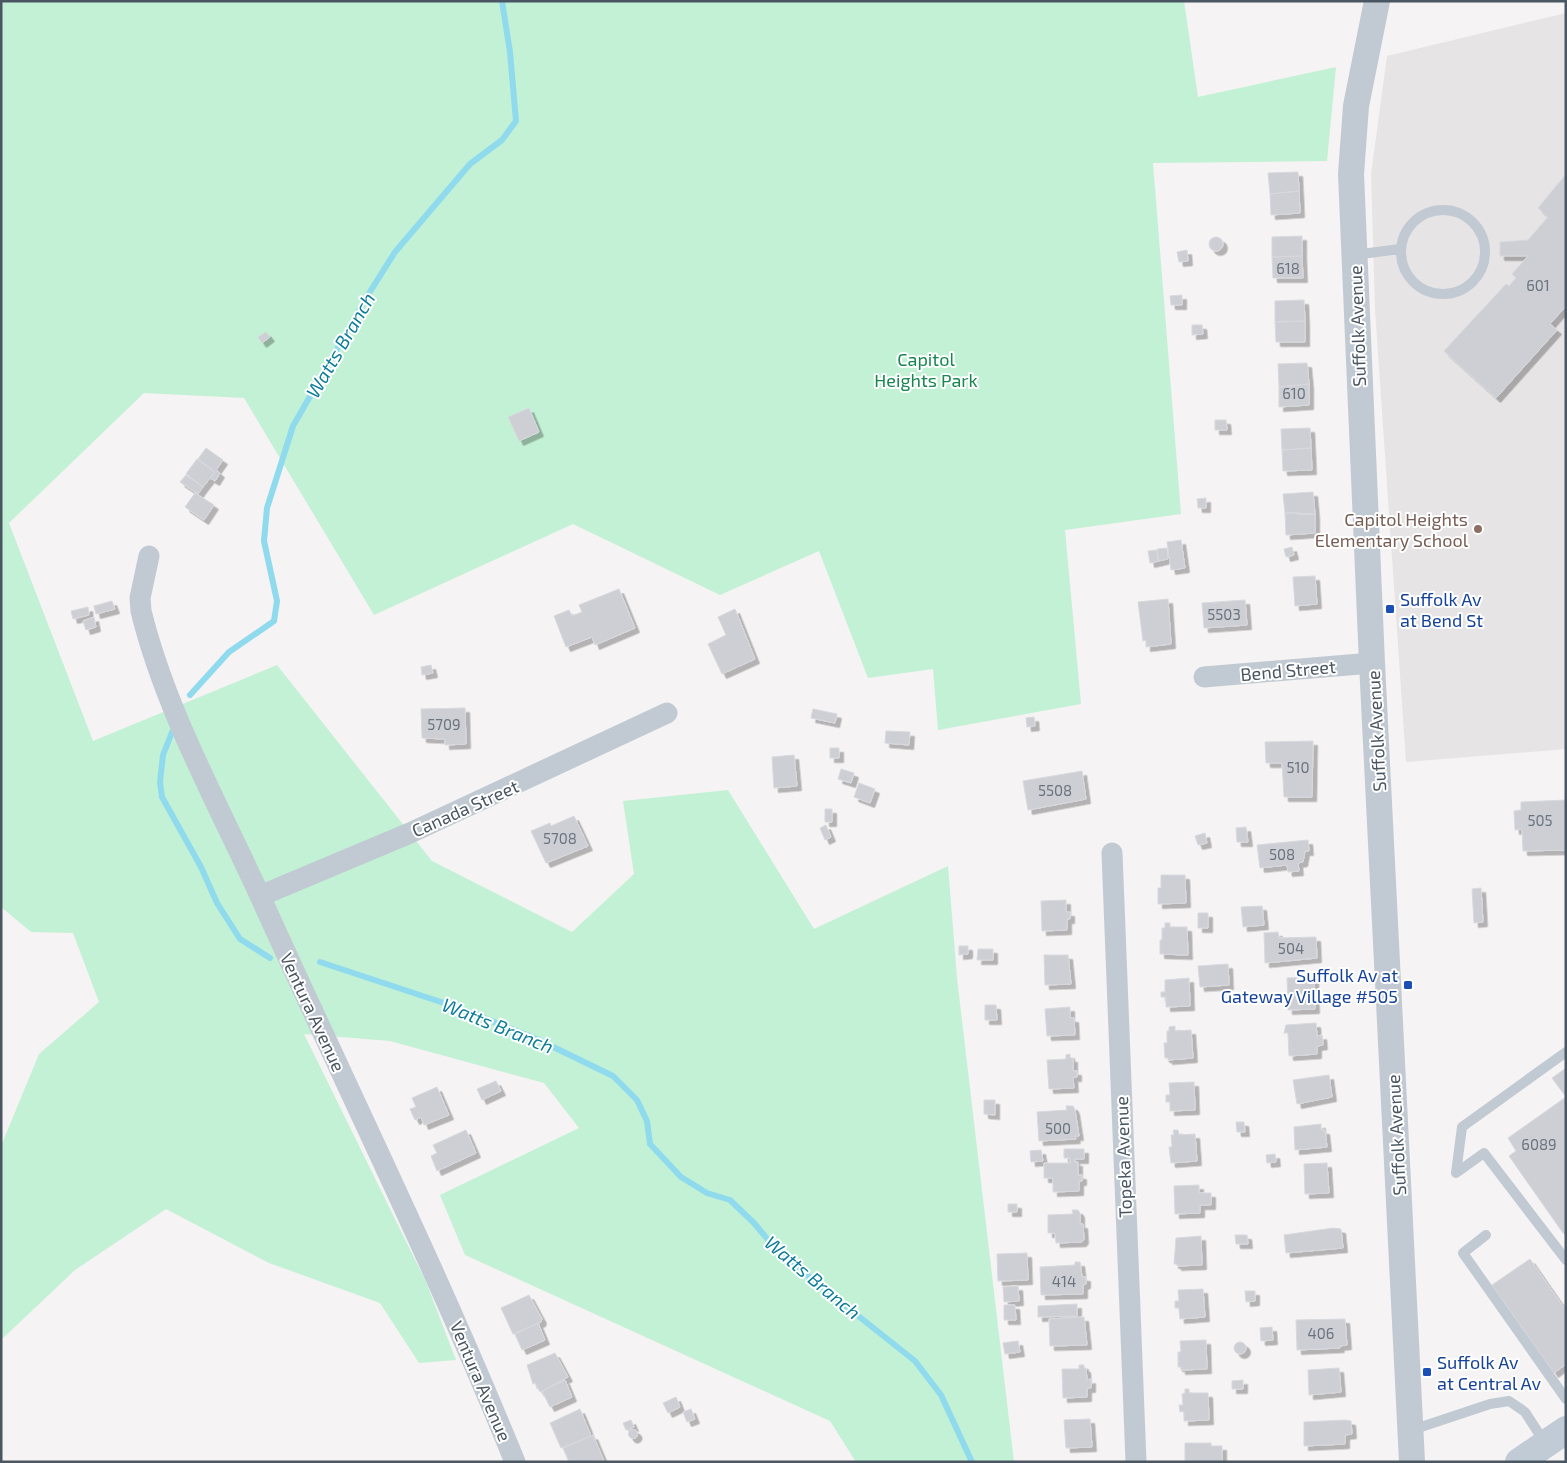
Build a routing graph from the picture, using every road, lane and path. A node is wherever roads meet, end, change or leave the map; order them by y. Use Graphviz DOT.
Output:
graph roads {
  1 [pos="1377,1"];
  2 [pos="1400,249"];
  3 [pos="1354,254"];
  4 [pos="150,556"];
  5 [pos="1372,663"];
  6 [pos="1204,677"];
  7 [pos="667,713"];
  8 [pos="1112,853"];
  9 [pos="260,896"];
  10 [pos="1566,1052"];
  11 [pos="1486,1235"];
  12 [pos="1566,1260"];
  13 [pos="1566,1399"];
  14 [pos="1410,1430"];
  15 [pos="1556,1437"];
  16 [pos="515,1462"];
  17 [pos="1136,1462"];
  18 [pos="1412,1462"];
  19 [pos="1519,1462"];
  1 -- 3 [label="street, Suffolk Avenue"];
  2 -- 2 [label="lane"];
  2 -- 3 [label="lane"];
  3 -- 5 [label="street, Suffolk Avenue"];
  4 -- 9 [label="street, Ventura Avenue"];
  5 -- 6 [label="street, Bend Street"];
  5 -- 14 [label="street, Suffolk Avenue"];
  7 -- 9 [label="street, Canada Street"];
  8 -- 17 [label="street, Topeka Avenue"];
  9 -- 16 [label="street, Ventura Avenue"];
  10 -- 12 [label="lane"];
  11 -- 13 [label="lane"];
  14 -- 15 [label="lane"];
  14 -- 18 [label="street, Suffolk Avenue"];
  15 -- 19 [label="main road"];
}
